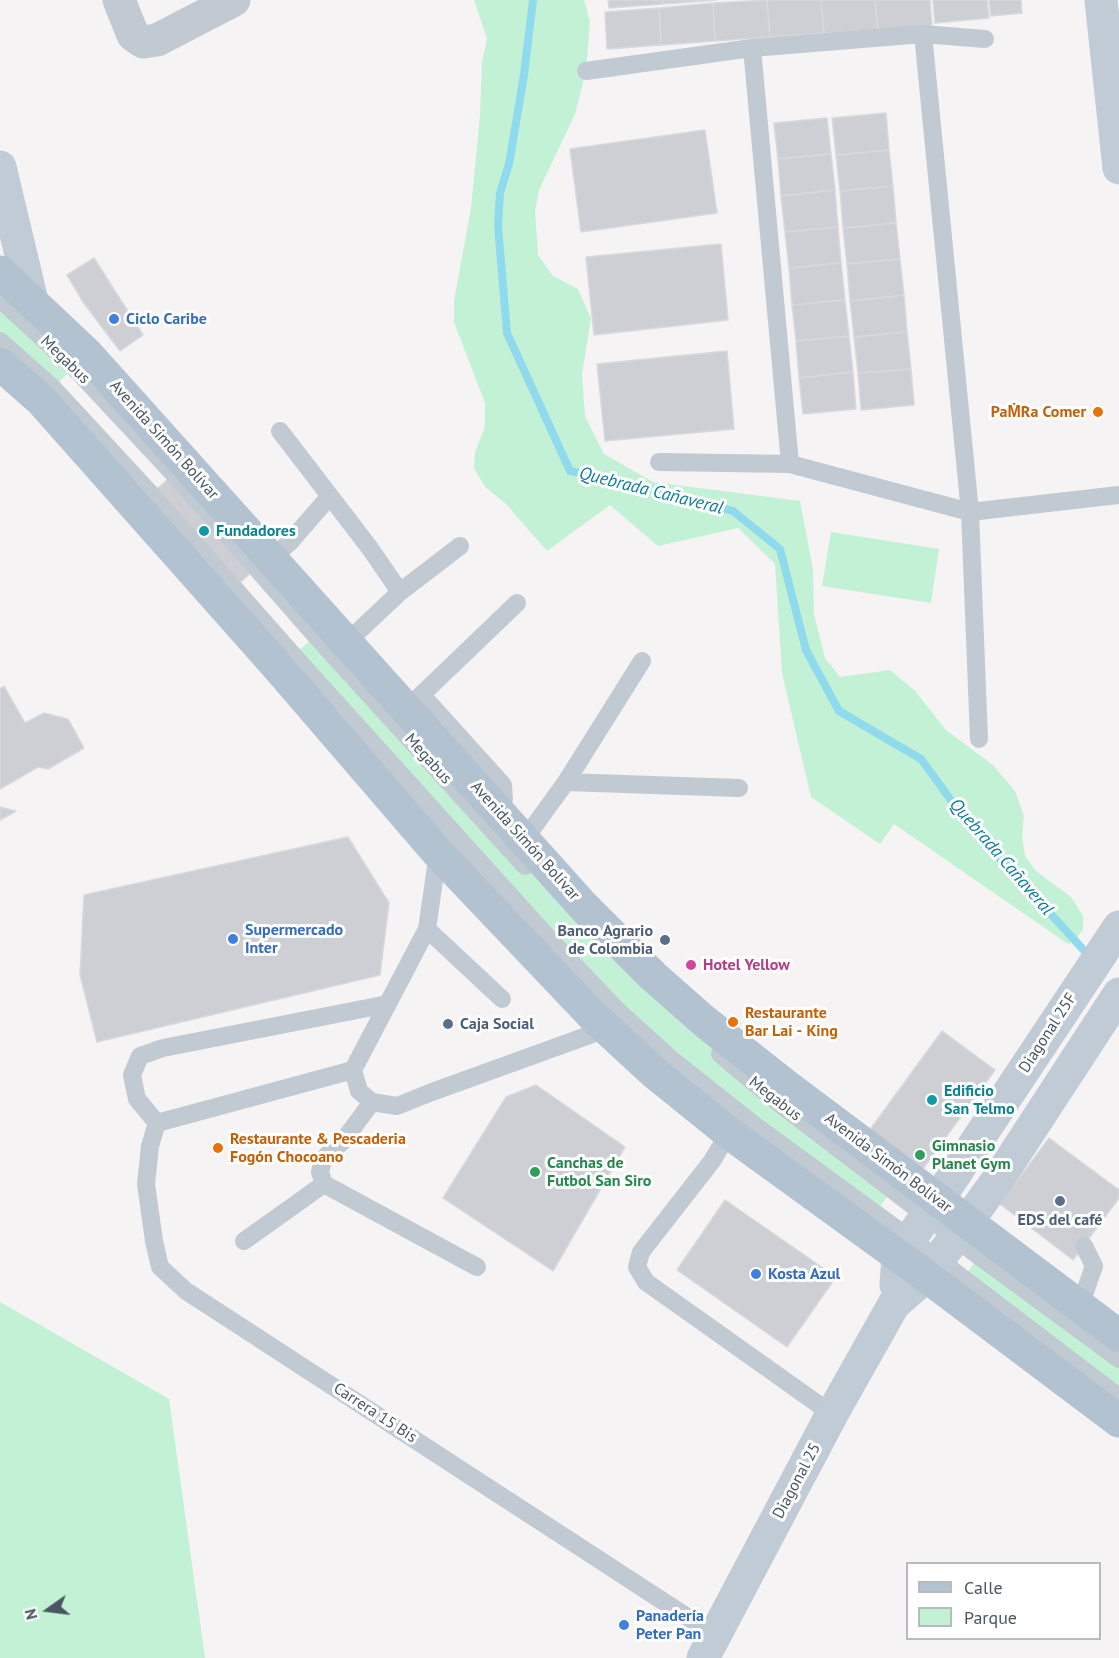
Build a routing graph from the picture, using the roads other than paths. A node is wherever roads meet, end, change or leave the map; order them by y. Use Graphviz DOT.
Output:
graph roads {
  1 [pos="119,0"];
  2 [pos="234,0"];
  3 [pos="1101,0"];
  4 [pos="923,34"];
  5 [pos="985,39"];
  6 [pos="752,48"];
  7 [pos="586,71"];
  8 [pos="0,167"];
  9 [pos="1119,168"];
  10 [pos="0,272"];
  11 [pos="0,299"];
  12 [pos="32,301"];
  13 [pos="0,341"];
  14 [pos="0,364"];
  15 [pos="280,431"];
  16 [pos="659,462"];
  17 [pos="790,464"];
  18 [pos="1119,495"];
  19 [pos="329,497"];
  20 [pos="970,512"];
  21 [pos="460,546"];
  22 [pos="271,559"];
  23 [pos="400,592"];
  24 [pos="517,603"];
  25 [pos="347,642"];
  26 [pos="642,661"];
  27 [pos="411,703"];
  28 [pos="979,739"];
  29 [pos="566,782"];
  30 [pos="739,788"];
  31 [pos="524,840"];
  32 [pos="438,853"];
  33 [pos="427,929"];
  34 [pos="1115,933"];
  35 [pos="502,999"];
  36 [pos="388,1004"];
  37 [pos="1113,1004"];
  38 [pos="606,1029"];
  39 [pos="352,1070"];
  40 [pos="372,1102"];
  41 [pos="158,1124"];
  42 [pos="729,1133"];
  43 [pos="324,1184"];
  44 [pos="918,1228"];
  45 [pos="244,1241"];
  46 [pos="1084,1246"];
  47 [pos="947,1249"];
  48 [pos="477,1267"];
  49 [pos="894,1304"];
  50 [pos="1080,1306"];
  51 [pos="1119,1336"];
  52 [pos="1119,1359"];
  53 [pos="1119,1397"];
  54 [pos="832,1414"];
  55 [pos="1119,1421"];
  56 [pos="709,1647"];
  1 -- 2 [label="street"];
  3 -- 9 [label="street"];
  4 -- 5 [label="lane"];
  4 -- 6 [label="lane"];
  4 -- 20 [label="lane"];
  6 -- 7 [label="lane"];
  6 -- 17 [label="lane"];
  8 -- 12 [label="street"];
  10 -- 12 [label="main road, Avenida Simón Bolívar"];
  11 -- 44 [label="lane, Megabus"];
  12 -- 22 [label="main road, Avenida Simón Bolívar"];
  13 -- 44 [label="lane, Megabus"];
  14 -- 32 [label="main road, Avenida Simón Bolívar"];
  15 -- 19 [label="lane"];
  16 -- 17 [label="lane"];
  17 -- 20 [label="lane"];
  18 -- 20 [label="lane"];
  19 -- 22 [label="lane"];
  19 -- 23 [label="lane"];
  20 -- 28 [label="lane"];
  21 -- 23 [label="lane"];
  22 -- 25 [label="main road, Avenida Simón Bolívar"];
  23 -- 25 [label="lane"];
  24 -- 27 [label="lane"];
  25 -- 27 [label="main road, Avenida Simón Bolívar"];
  26 -- 29 [label="lane"];
  27 -- 31 [label="main road, Avenida Simón Bolívar"];
  29 -- 30 [label="lane"];
  29 -- 31 [label="lane"];
  31 -- 44 [label="main road, Avenida Simón Bolívar"];
  32 -- 33 [label="lane"];
  32 -- 38 [label="main road, Avenida Simón Bolívar"];
  33 -- 35 [label="lane"];
  33 -- 36 [label="lane"];
  34 -- 44 [label="street, Diagonal 25F"];
  36 -- 39 [label="lane"];
  36 -- 41 [label="lane"];
  37 -- 47 [label="street"];
  38 -- 40 [label="lane"];
  38 -- 42 [label="main road, Avenida Simón Bolívar"];
  39 -- 40 [label="lane"];
  39 -- 41 [label="lane"];
  40 -- 43 [label="lane"];
  41 -- 56 [label="lane, Carrera 15 Bis"];
  42 -- 44 [label="main road, Avenida Simón Bolívar"];
  42 -- 54 [label="lane"];
  43 -- 45 [label="lane"];
  43 -- 48 [label="lane"];
  44 -- 47 [label="main road, Avenida Simón Bolívar"];
  44 -- 47 [label="main road, Avenida Simón Bolívar"];
  44 -- 49 [label="street, Diagonal 25"];
  46 -- 50 [label="lane"];
  47 -- 49 [label="street, Diagonal 25"];
  47 -- 50 [label="main road, Avenida Simón Bolívar"];
  47 -- 52 [label="lane"];
  47 -- 53 [label="lane"];
  47 -- 55 [label="main road, Avenida Simón Bolívar"];
  49 -- 54 [label="street, Diagonal 25"];
  50 -- 51 [label="main road, Avenida Simón Bolívar"];
  54 -- 56 [label="street, Diagonal 25"];
}
